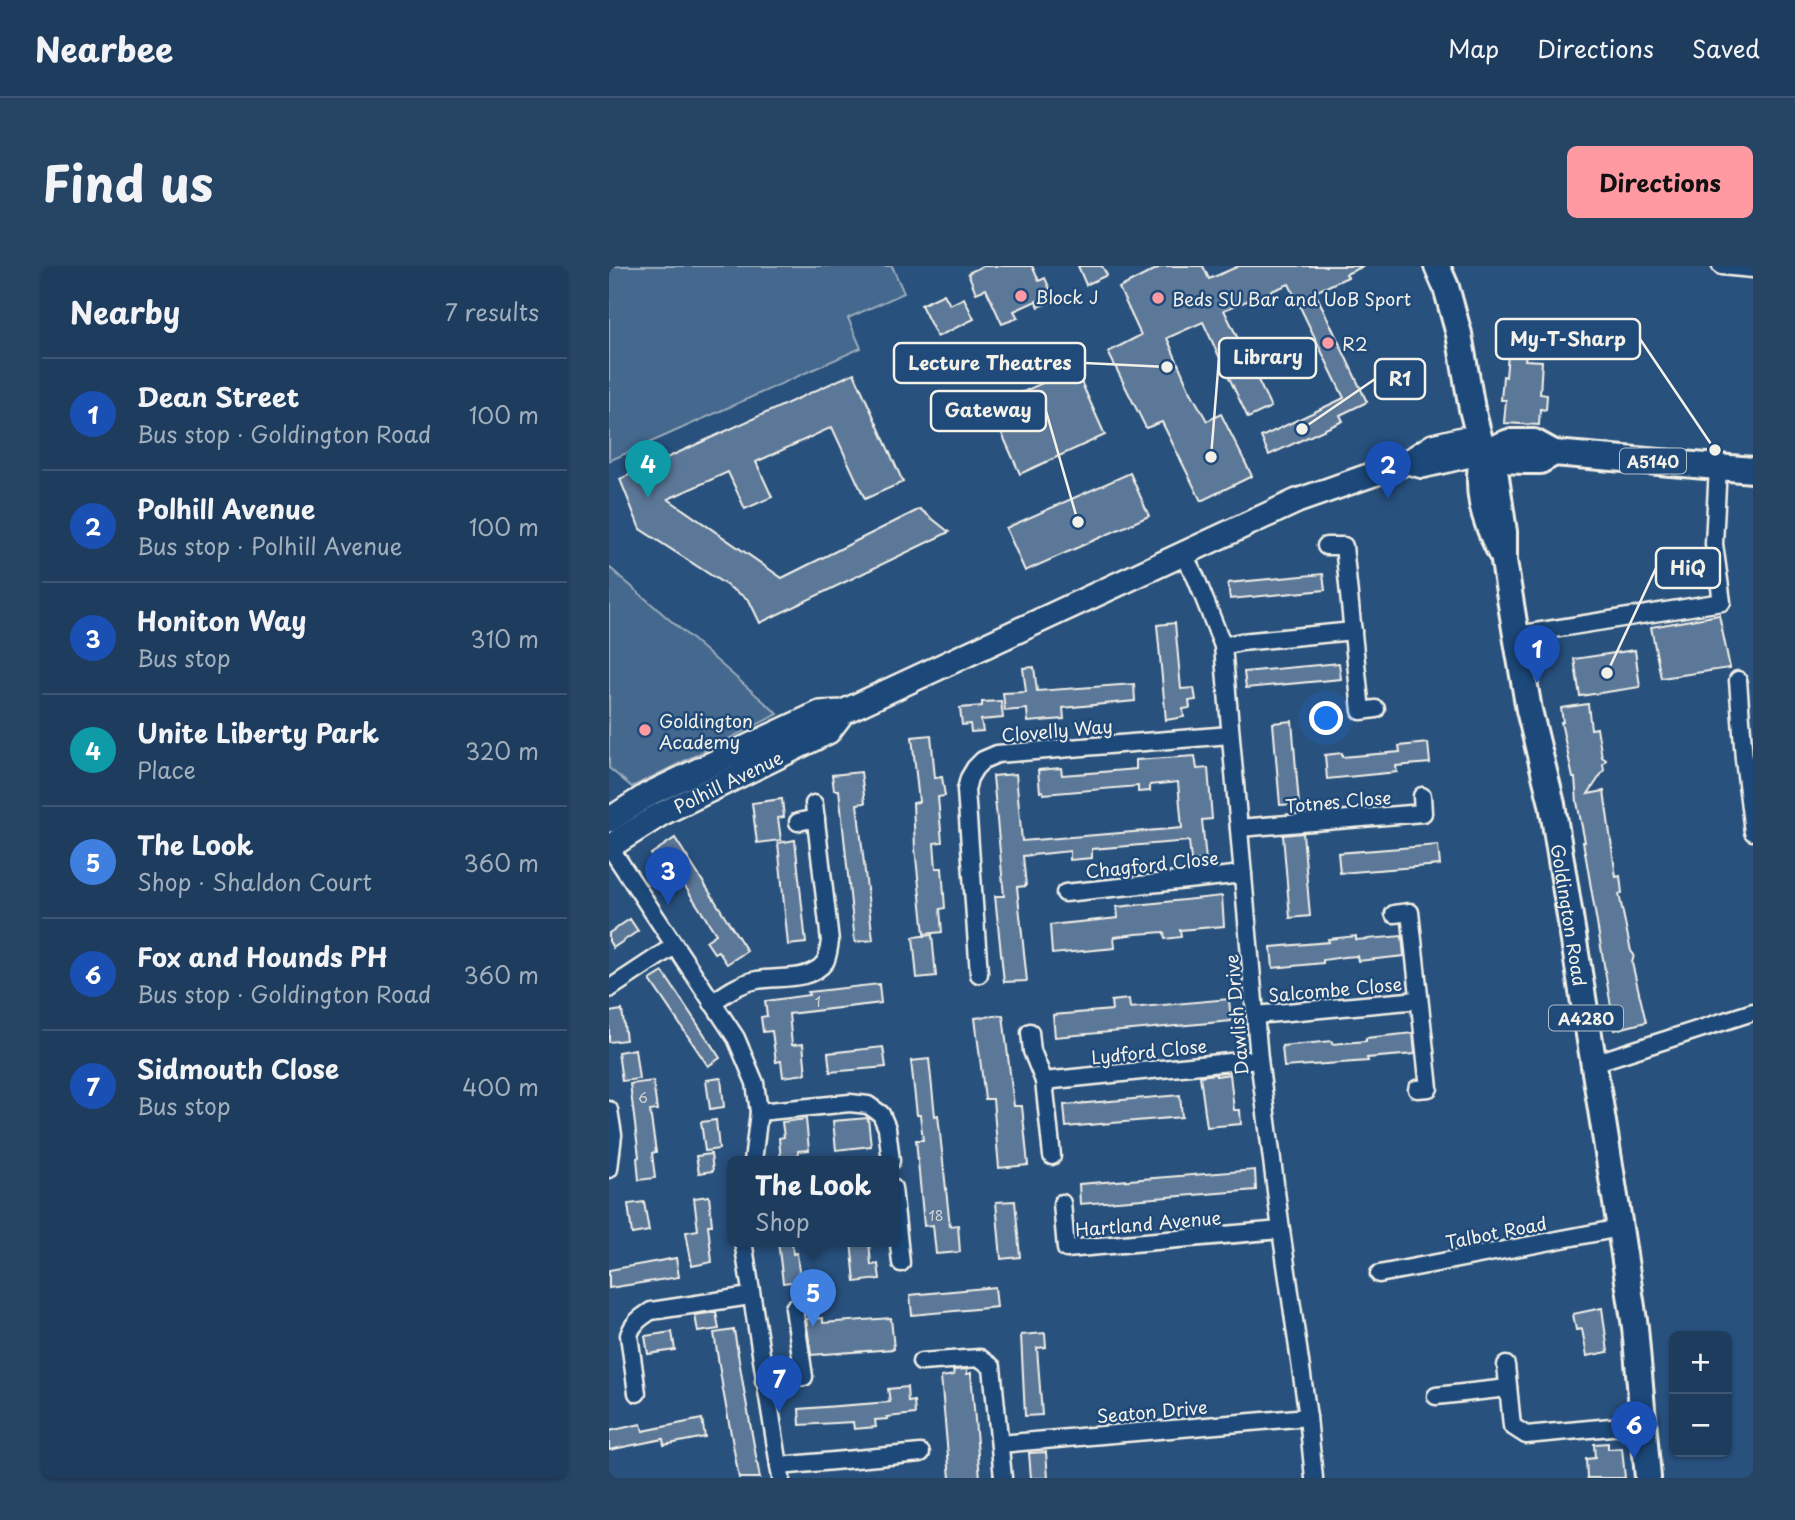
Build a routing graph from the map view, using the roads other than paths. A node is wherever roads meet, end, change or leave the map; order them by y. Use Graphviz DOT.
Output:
graph roads {
  1 [pos="1437,266"];
  2 [pos="1721,266"];
  3 [pos="1753,269"];
  4 [pos="1483,452"];
  5 [pos="1718,466"];
  6 [pos="1753,470"];
  7 [pos="1326,546"];
  8 [pos="1184,555"];
  9 [pos="1353,631"];
  10 [pos="1516,635"];
  11 [pos="1223,646"];
  12 [pos="1738,680"];
  13 [pos="1376,709"];
  14 [pos="843,712"];
  15 [pos="1230,735"];
  16 [pos="1422,796"];
  17 [pos="609,820"];
  18 [pos="798,822"];
  19 [pos="1239,828"];
  20 [pos="1753,832"];
  21 [pos="609,847"];
  22 [pos="1243,874"];
  23 [pos="1065,893"];
  24 [pos="1394,914"];
  25 [pos="674,946"];
  26 [pos="979,974"];
  27 [pos="609,989"];
  28 [pos="1419,1000"];
  29 [pos="712,1003"];
  30 [pos="1753,1012"];
  31 [pos="1255,1015"];
  32 [pos="1030,1032"];
  33 [pos="1259,1059"];
  34 [pos="1594,1063"];
  35 [pos="1044,1082"];
  36 [pos="1417,1089"];
  37 [pos="609,1110"];
  38 [pos="759,1112"];
  39 [pos="754,1156"];
  40 [pos="890,1156"];
  41 [pos="1052,1156"];
  42 [pos="609,1169"];
  43 [pos="1062,1203"];
  44 [pos="1620,1228"];
  45 [pos="1280,1230"];
  46 [pos="899,1242"];
  47 [pos="744,1247"];
  48 [pos="901,1263"];
  49 [pos="1379,1274"];
  50 [pos="750,1296"];
  51 [pos="794,1308"];
  52 [pos="921,1362"];
  53 [pos="1506,1365"];
  54 [pos="764,1381"];
  55 [pos="1508,1388"];
  56 [pos="637,1393"];
  57 [pos="1436,1396"];
  58 [pos="1308,1417"];
  59 [pos="1643,1424"];
  60 [pos="1000,1444"];
  61 [pos="921,1453"];
  62 [pos="780,1472"];
  63 [pos="1003,1478"];
  64 [pos="1314,1478"];
  65 [pos="1648,1478"];
  1 -- 4 [label="main road, Goldington Road / A4280"];
  2 -- 3 [label="street"];
  4 -- 5 [label="main road, A5140"];
  4 -- 8 [label="street, Polhill Avenue"];
  4 -- 10 [label="main road, Goldington Road / A4280"];
  5 -- 6 [label="main road, A5140"];
  5 -- 10 [label="street"];
  7 -- 9 [label="street"];
  8 -- 11 [label="street, Dawlish Drive"];
  8 -- 14 [label="street, Polhill Avenue"];
  9 -- 11 [label="street"];
  9 -- 13 [label="street"];
  10 -- 34 [label="main road, Goldington Road / A4280"];
  11 -- 15 [label="street, Dawlish Drive"];
  12 -- 20 [label="street"];
  14 -- 17 [label="street, Polhill Avenue"];
  14 -- 21 [label="street, Polhill Avenue"];
  15 -- 19 [label="street, Dawlish Drive"];
  15 -- 26 [label="street, Clovelly Way"];
  16 -- 19 [label="street, Totnes Close"];
  18 -- 29 [label="street"];
  19 -- 22 [label="street, Dawlish Drive"];
  21 -- 25 [label="street"];
  22 -- 23 [label="street, Chagford Close"];
  22 -- 31 [label="street, Dawlish Drive"];
  24 -- 28 [label="street, Salcombe Close"];
  25 -- 27 [label="street"];
  25 -- 29 [label="street"];
  28 -- 31 [label="street, Salcombe Close"];
  28 -- 36 [label="street, Salcombe Close"];
  29 -- 38 [label="street"];
  30 -- 34 [label="street"];
  31 -- 33 [label="street, Dawlish Drive"];
  32 -- 35 [label="street"];
  33 -- 35 [label="street, Lydford Close"];
  33 -- 45 [label="street, Dawlish Drive"];
  34 -- 44 [label="main road, Goldington Road / A4280"];
  35 -- 41 [label="street"];
  37 -- 42 [label="street"];
  38 -- 39 [label="street"];
  38 -- 40 [label="street"];
  43 -- 45 [label="street, Hartland Avenue"];
  44 -- 49 [label="street, Talbot Road"];
  44 -- 59 [label="main road, Goldington Road / A4280"];
  45 -- 58 [label="street, Dawlish Drive"];
  46 -- 48 [label="street"];
  47 -- 50 [label="street"];
  50 -- 54 [label="street"];
  50 -- 56 [label="street"];
  51 -- 54 [label="street"];
  52 -- 60 [label="street"];
  53 -- 55 [label="street"];
  54 -- 62 [label="street"];
  55 -- 57 [label="street"];
  55 -- 59 [label="street"];
  58 -- 60 [label="street, Seaton Drive"];
  58 -- 64 [label="street, Dawlish Drive"];
  59 -- 65 [label="main road, Goldington Road / A4280"];
  60 -- 63 [label="street"];
  61 -- 62 [label="street"];
}
